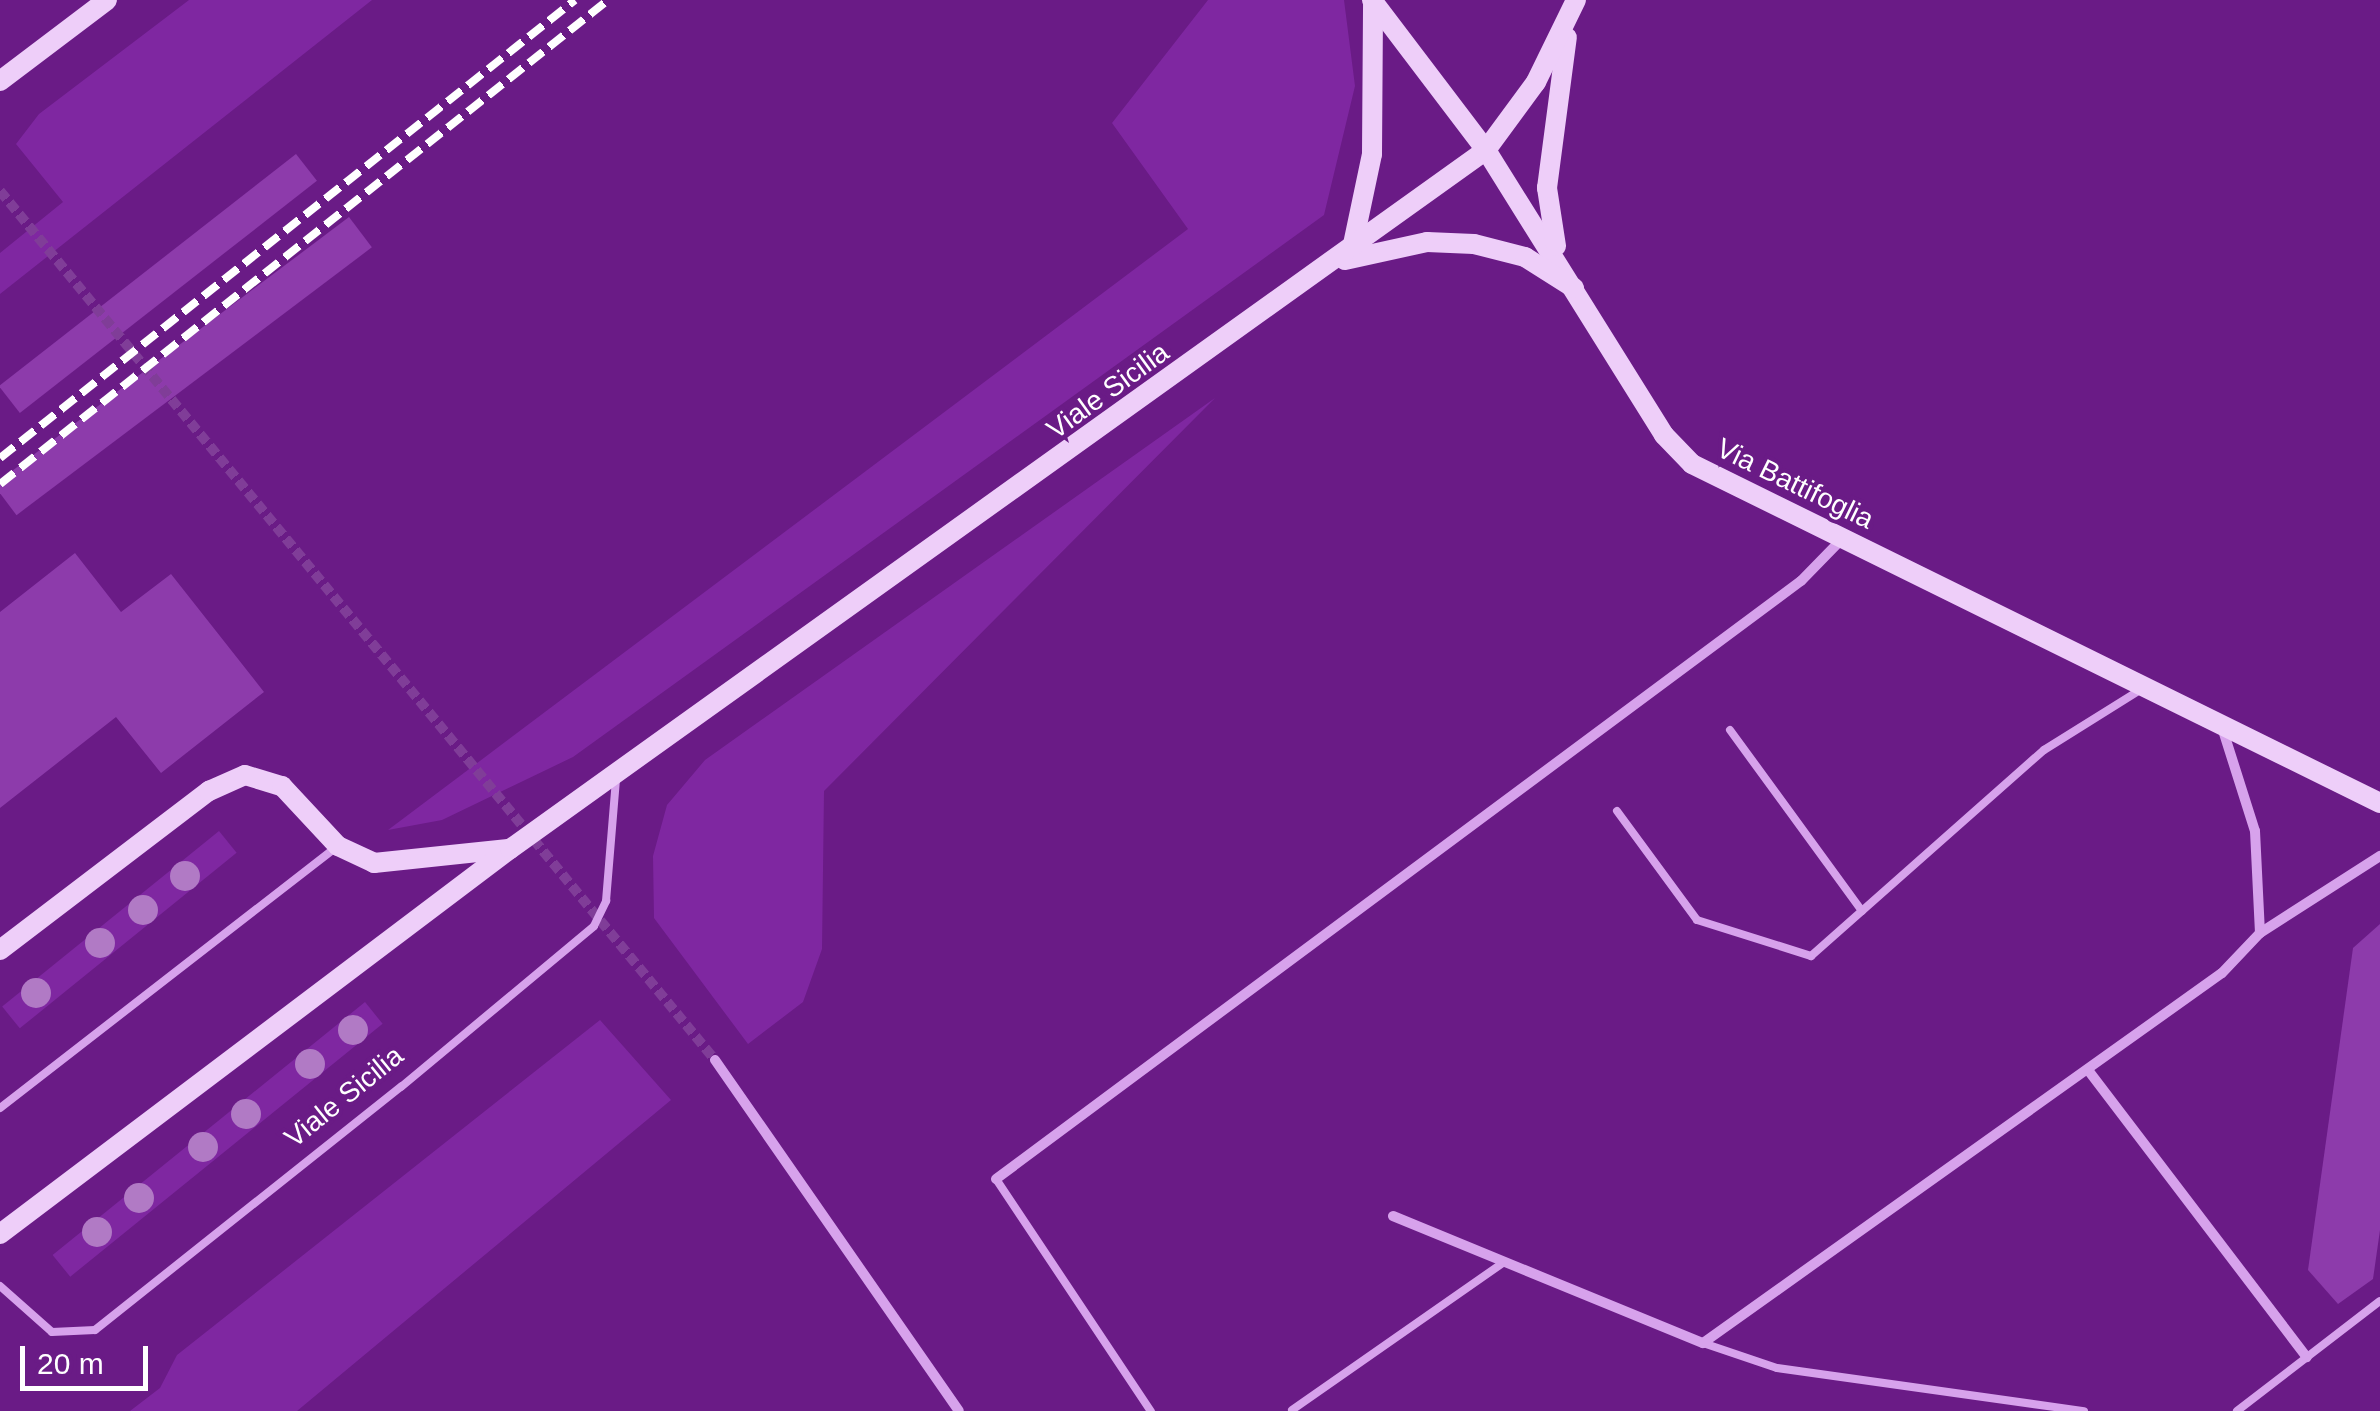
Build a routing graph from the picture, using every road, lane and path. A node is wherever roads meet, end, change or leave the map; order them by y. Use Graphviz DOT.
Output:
graph roads {
  1 [pos="106,0"];
  2 [pos="1372,0"];
  3 [pos="1573,9"];
  4 [pos="0,80"];
  5 [pos="1486,150"];
  6 [pos="1352,249"];
  7 [pos="1557,253"];
  8 [pos="1329,265"];
  9 [pos="1578,291"];
  10 [pos="1844,537"];
  11 [pos="2144,688"];
  12 [pos="2220,723"];
  13 [pos="1730,730"];
  14 [pos="616,776"];
  15 [pos="2380,803"];
  16 [pos="1618,811"];
  17 [pos="338,846"];
  18 [pos="510,849"];
  19 [pos="2380,856"];
  20 [pos="1862,911"];
  21 [pos="2260,933"];
  22 [pos="0,950"];
  23 [pos="715,1060"];
  24 [pos="2088,1070"];
  25 [pos="0,1108"];
  26 [pos="996,1178"];
  27 [pos="1394,1216"];
  28 [pos="0,1234"];
  29 [pos="1503,1262"];
  30 [pos="0,1286"];
  31 [pos="2380,1301"];
  32 [pos="1703,1343"];
  33 [pos="2307,1357"];
  34 [pos="1292,1410"];
  35 [pos="959,1411"];
  36 [pos="1151,1411"];
  37 [pos="2084,1411"];
  38 [pos="2237,1411"];
  1 -- 4 [label="street"];
  2 -- 5 [label="street, Via Battifoglia"];
  2 -- 6 [label="street"];
  3 -- 5 [label="street, Viale Sicilia"];
  3 -- 7 [label="street"];
  5 -- 6 [label="street, Viale Sicilia"];
  5 -- 7 [label="street, Via Battifoglia"];
  6 -- 8 [label="street, Viale Sicilia"];
  7 -- 9 [label="street, Via Battifoglia"];
  8 -- 9 [label="street"];
  8 -- 14 [label="street, Viale Sicilia"];
  9 -- 10 [label="street, Via Battifoglia"];
  10 -- 11 [label="street, Via Battifoglia"];
  10 -- 26 [label="street"];
  11 -- 12 [label="street, Via Battifoglia"];
  11 -- 20 [label="lane"];
  12 -- 15 [label="street, Via Battifoglia"];
  12 -- 21 [label="street"];
  13 -- 20 [label="lane"];
  14 -- 18 [label="street, Viale Sicilia"];
  14 -- 30 [label="lane, Viale Sicilia"];
  16 -- 20 [label="lane"];
  17 -- 18 [label="street, Viale Sicilia"];
  17 -- 22 [label="street, Viale Sicilia"];
  17 -- 25 [label="lane"];
  18 -- 28 [label="street, Viale Sicilia"];
  19 -- 21 [label="street"];
  21 -- 24 [label="street"];
  23 -- 35 [label="street"];
  24 -- 32 [label="street"];
  24 -- 33 [label="street"];
  26 -- 36 [label="lane"];
  27 -- 29 [label="street"];
  29 -- 32 [label="street"];
  29 -- 34 [label="lane"];
  31 -- 33 [label="lane"];
  32 -- 37 [label="lane"];
  33 -- 38 [label="lane"];
}
